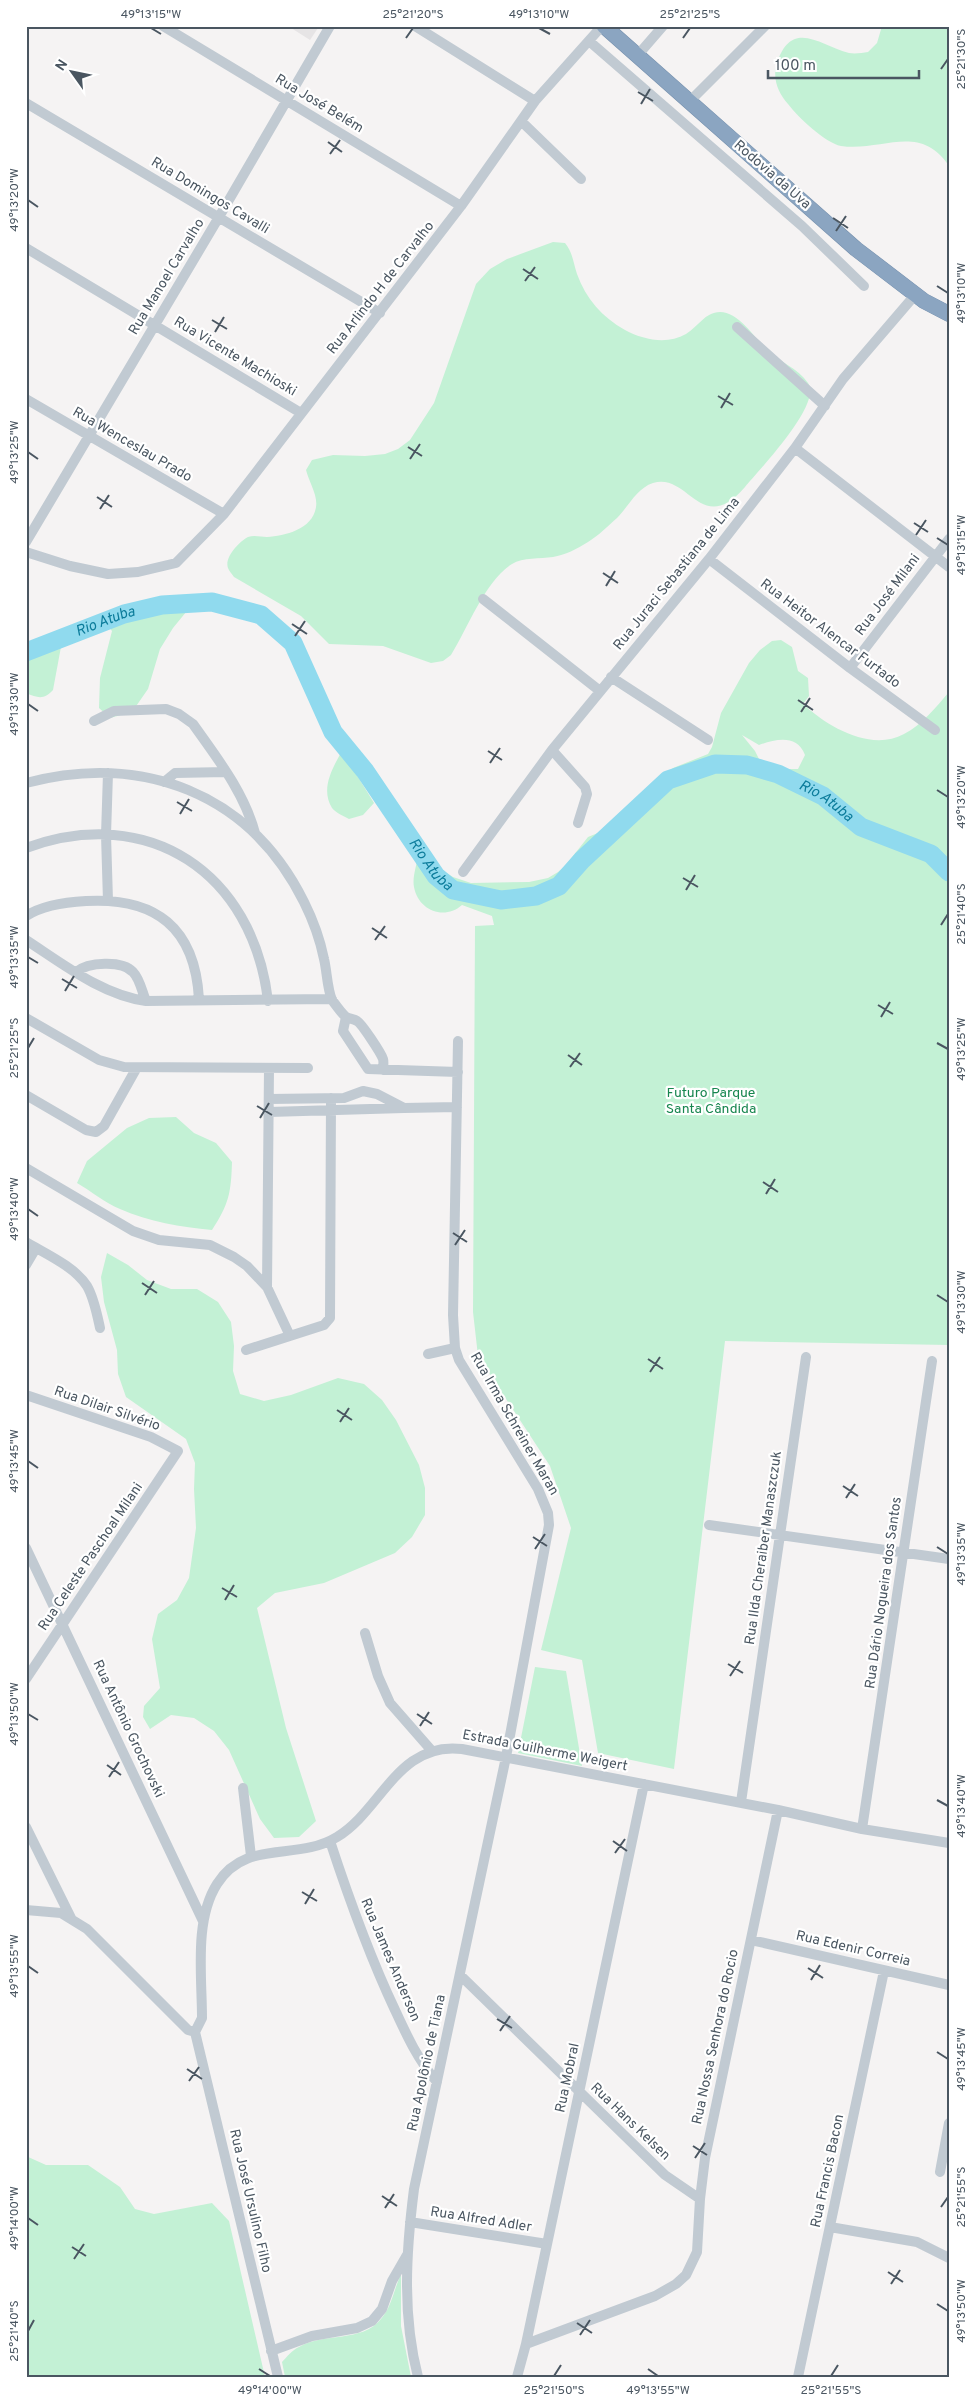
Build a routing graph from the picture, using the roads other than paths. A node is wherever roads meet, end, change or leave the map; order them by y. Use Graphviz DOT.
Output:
graph roads {
  1 [pos="163,26"];
  2 [pos="330,26"];
  3 [pos="415,26"];
  4 [pos="603,26"];
  5 [pos="663,26"];
  6 [pos="765,26"];
  7 [pos="589,42"];
  8 [pos="637,56"];
  9 [pos="286,100"];
  10 [pos="535,101"];
  11 [pos="689,102"];
  12 [pos="26,103"];
  13 [pos="521,121"];
  14 [pos="581,180"];
  15 [pos="461,206"];
  16 [pos="219,217"];
  17 [pos="26,248"];
  18 [pos="864,286"];
  19 [pos="915,295"];
  20 [pos="380,312"];
  21 [pos="949,314"];
  22 [pos="155,324"];
  23 [pos="737,327"];
  24 [pos="26,399"];
  25 [pos="825,406"];
  26 [pos="301,413"];
  27 [pos="89,435"];
  28 [pos="795,448"];
  29 [pos="224,514"];
  30 [pos="949,539"];
  31 [pos="26,542"];
  32 [pos="26,552"];
  33 [pos="934,556"];
  34 [pos="709,559"];
  35 [pos="949,567"];
  36 [pos="483,599"];
  37 [pos="850,668"];
  38 [pos="611,677"];
  39 [pos="600,691"];
  40 [pos="94,721"];
  41 [pos="935,730"];
  42 [pos="708,740"];
  43 [pos="552,750"];
  44 [pos="226,772"];
  45 [pos="108,773"];
  46 [pos="164,782"];
  47 [pos="26,783"];
  48 [pos="578,824"];
  49 [pos="106,834"];
  50 [pos="256,834"];
  51 [pos="26,848"];
  52 [pos="463,872"];
  53 [pos="108,901"];
  54 [pos="26,916"];
  55 [pos="26,940"];
  56 [pos="76,972"];
  57 [pos="200,999"];
  58 [pos="332,999"];
  59 [pos="268,1001"];
  60 [pos="146,1002"];
  61 [pos="346,1017"];
  62 [pos="26,1018"];
  63 [pos="458,1041"];
  64 [pos="270,1068"];
  65 [pos="308,1068"];
  66 [pos="136,1069"];
  67 [pos="383,1070"];
  68 [pos="458,1072"];
  69 [pos="370,1092"];
  70 [pos="26,1095"];
  71 [pos="330,1098"];
  72 [pos="269,1099"];
  73 [pos="457,1107"];
  74 [pos="404,1108"];
  75 [pos="368,1110"];
  76 [pos="331,1111"];
  77 [pos="269,1112"];
  78 [pos="26,1168"];
  79 [pos="26,1242"];
  80 [pos="36,1248"];
  81 [pos="26,1265"];
  82 [pos="266,1287"];
  83 [pos="100,1328"];
  84 [pos="290,1336"];
  85 [pos="455,1348"];
  86 [pos="246,1350"];
  87 [pos="428,1354"];
  88 [pos="806,1357"];
  89 [pos="932,1361"];
  90 [pos="26,1395"];
  91 [pos="178,1451"];
  92 [pos="709,1525"];
  93 [pos="780,1535"];
  94 [pos="26,1548"];
  95 [pos="904,1552"];
  96 [pos="949,1559"];
  97 [pos="63,1623"];
  98 [pos="365,1633"];
  99 [pos="26,1679"];
  100 [pos="432,1751"];
  101 [pos="506,1757"];
  102 [pos="644,1784"];
  103 [pos="243,1788"];
  104 [pos="742,1802"];
  105 [pos="778,1810"];
  106 [pos="26,1827"];
  107 [pos="862,1828"];
  108 [pos="330,1841"];
  109 [pos="949,1843"];
  110 [pos="251,1856"];
  111 [pos="26,1910"];
  112 [pos="72,1918"];
  113 [pos="203,1921"];
  114 [pos="751,1940"];
  115 [pos="884,1971"];
  116 [pos="460,1975"];
  117 [pos="949,1985"];
  118 [pos="196,2032"];
  119 [pos="437,2082"];
  120 [pos="580,2092"];
  121 [pos="949,2123"];
  122 [pos="940,2172"];
  123 [pos="700,2199"];
  124 [pos="410,2222"];
  125 [pos="830,2227"];
  126 [pos="547,2244"];
  127 [pos="408,2253"];
  128 [pos="949,2258"];
  129 [pos="526,2344"];
  130 [pos="271,2351"];
  131 [pos="278,2377"];
  132 [pos="418,2377"];
  133 [pos="517,2377"];
  134 [pos="798,2377"];
  1 -- 9 [label="street, Rua José Belém"];
  2 -- 9 [label="street, Rua Manoel Carvalho"];
  3 -- 10 [label="street"];
  4 -- 7 [label="street, Rua Arlindo H de Carvalho"];
  4 -- 8 [label="highway, Rodovia da Uva"];
  5 -- 8 [label="street"];
  6 -- 11 [label="street"];
  7 -- 10 [label="street, Rua Arlindo H de Carvalho"];
  7 -- 18 [label="street"];
  8 -- 11 [label="highway, Rodovia da Uva"];
  9 -- 15 [label="street, Rua José Belém"];
  9 -- 16 [label="street, Rua Manoel Carvalho"];
  10 -- 13 [label="street, Rua Arlindo H de Carvalho"];
  11 -- 19 [label="highway, Rodovia da Uva"];
  12 -- 16 [label="street, Rua Domingos Cavalli"];
  13 -- 14 [label="street"];
  13 -- 15 [label="street, Rua Arlindo H de Carvalho"];
  15 -- 20 [label="street, Rua Arlindo H de Carvalho"];
  16 -- 20 [label="street, Rua Domingos Cavalli"];
  16 -- 22 [label="street, Rua Manoel Carvalho"];
  17 -- 22 [label="street, Rua Vicente Machioski"];
  19 -- 21 [label="highway, Rodovia da Uva"];
  19 -- 25 [label="street, Rua Juraci Sebastiana de Lima"];
  20 -- 26 [label="street, Rua Arlindo H de Carvalho"];
  22 -- 26 [label="street, Rua Vicente Machioski"];
  22 -- 27 [label="street, Rua Manoel Carvalho"];
  23 -- 25 [label="street"];
  24 -- 27 [label="street, Rua Wenceslau Prado"];
  25 -- 28 [label="street, Rua Juraci Sebastiana de Lima"];
  26 -- 29 [label="street, Rua Arlindo H de Carvalho"];
  27 -- 29 [label="street, Rua Wenceslau Prado"];
  27 -- 31 [label="street, Rua Manoel Carvalho"];
  28 -- 33 [label="street"];
  28 -- 34 [label="street, Rua Juraci Sebastiana de Lima"];
  29 -- 32 [label="street, Rua Arlindo H de Carvalho"];
  30 -- 33 [label="street, Rua José Milani"];
  33 -- 35 [label="street"];
  33 -- 37 [label="street, Rua José Milani"];
  34 -- 37 [label="street, Rua Heitor Alencar Furtado"];
  34 -- 38 [label="street, Rua Juraci Sebastiana de Lima"];
  36 -- 39 [label="street"];
  37 -- 41 [label="street, Rua Heitor Alencar Furtado"];
  38 -- 39 [label="street, Rua Juraci Sebastiana de Lima"];
  38 -- 42 [label="street"];
  39 -- 43 [label="street, Rua Juraci Sebastiana de Lima"];
  40 -- 44 [label="street"];
  43 -- 48 [label="street"];
  43 -- 52 [label="street, Rua Juraci Sebastiana de Lima"];
  44 -- 46 [label="street"];
  44 -- 50 [label="street"];
  45 -- 46 [label="street"];
  45 -- 47 [label="street"];
  45 -- 49 [label="street"];
  46 -- 50 [label="street"];
  49 -- 51 [label="street"];
  49 -- 53 [label="street"];
  49 -- 59 [label="street"];
  50 -- 58 [label="street"];
  53 -- 54 [label="street"];
  53 -- 57 [label="street"];
  55 -- 56 [label="street"];
  56 -- 60 [label="street"];
  56 -- 60 [label="street"];
  57 -- 59 [label="street"];
  57 -- 60 [label="street"];
  58 -- 59 [label="street"];
  58 -- 61 [label="street"];
  61 -- 67 [label="street"];
  61 -- 67 [label="street"];
  62 -- 66 [label="street"];
  63 -- 68 [label="street, Rua Irma Schreiner Maran"];
  64 -- 65 [label="street"];
  64 -- 66 [label="street"];
  64 -- 72 [label="street"];
  66 -- 70 [label="street"];
  67 -- 68 [label="street"];
  68 -- 73 [label="street, Rua Irma Schreiner Maran"];
  69 -- 71 [label="street"];
  69 -- 74 [label="street"];
  69 -- 75 [label="street"];
  71 -- 72 [label="street"];
  71 -- 76 [label="street"];
  72 -- 77 [label="street"];
  73 -- 74 [label="street"];
  73 -- 85 [label="street, Rua Irma Schreiner Maran"];
  74 -- 75 [label="street"];
  75 -- 76 [label="street"];
  76 -- 77 [label="street"];
  76 -- 84 [label="street"];
  77 -- 82 [label="street"];
  78 -- 82 [label="street"];
  79 -- 80 [label="street"];
  80 -- 81 [label="street"];
  80 -- 83 [label="street"];
  82 -- 84 [label="street"];
  84 -- 86 [label="street"];
  85 -- 87 [label="street"];
  85 -- 101 [label="street, Rua Irma Schreiner Maran"];
  88 -- 93 [label="street, Rua Ilda Cheraiber Manaszczuk"];
  89 -- 95 [label="street, Rua Dário Nogueira dos Santos"];
  90 -- 91 [label="street, Rua Dilair Silvério"];
  91 -- 97 [label="street, Rua Celeste Paschoal Milani"];
  92 -- 93 [label="street"];
  93 -- 95 [label="street"];
  93 -- 104 [label="street, Rua Ilda Cheraiber Manaszczuk"];
  94 -- 97 [label="street, Rua Antônio Grochovski"];
  95 -- 96 [label="street"];
  95 -- 107 [label="street, Rua Dário Nogueira dos Santos"];
  97 -- 99 [label="street, Rua Celeste Paschoal Milani"];
  97 -- 113 [label="street, Rua Antônio Grochovski"];
  98 -- 100 [label="street"];
  100 -- 101 [label="street, Estrada Guilherme Weigert"];
  100 -- 108 [label="street, Estrada Guilherme Weigert"];
  101 -- 102 [label="street, Estrada Guilherme Weigert"];
  101 -- 116 [label="street, Rua Apolônio de Tiana"];
  102 -- 104 [label="street, Estrada Guilherme Weigert"];
  102 -- 120 [label="street, Rua Mobral"];
  103 -- 110 [label="street"];
  104 -- 105 [label="street, Estrada Guilherme Weigert"];
  105 -- 107 [label="street, Estrada Guilherme Weigert"];
  105 -- 114 [label="street, Rua Nossa Senhora do Rocio"];
  106 -- 112 [label="street"];
  107 -- 109 [label="street, Estrada Guilherme Weigert"];
  108 -- 110 [label="street, Estrada Guilherme Weigert"];
  108 -- 119 [label="street, Rua James Anderson"];
  110 -- 113 [label="street, Estrada Guilherme Weigert"];
  111 -- 112 [label="street"];
  112 -- 118 [label="street"];
  113 -- 118 [label="street, Estrada Guilherme Weigert"];
  114 -- 115 [label="street, Rua Edenir Correia"];
  114 -- 123 [label="street, Rua Nossa Senhora do Rocio"];
  115 -- 117 [label="street, Rua Edenir Correia"];
  115 -- 125 [label="street, Rua Francis Bacon"];
  116 -- 119 [label="street, Rua Apolônio de Tiana"];
  116 -- 120 [label="street, Rua Hans Kelsen"];
  118 -- 130 [label="street, Rua José Ursulino Filho"];
  119 -- 124 [label="street, Rua Apolônio de Tiana"];
  120 -- 123 [label="street, Rua Hans Kelsen"];
  120 -- 126 [label="street, Rua Mobral"];
  121 -- 122 [label="street"];
  123 -- 129 [label="street, Rua Nossa Senhora do Rocio"];
  124 -- 126 [label="street, Rua Alfred Adler"];
  124 -- 127 [label="street, Rua Apolônio de Tiana"];
  125 -- 128 [label="street"];
  125 -- 134 [label="street, Rua Francis Bacon"];
  126 -- 129 [label="street, Rua Mobral"];
  127 -- 130 [label="street"];
  127 -- 132 [label="street, Rua Apolônio de Tiana"];
  129 -- 133 [label="street, Rua Mobral"];
  130 -- 131 [label="street, Rua José Ursulino Filho"];
}
